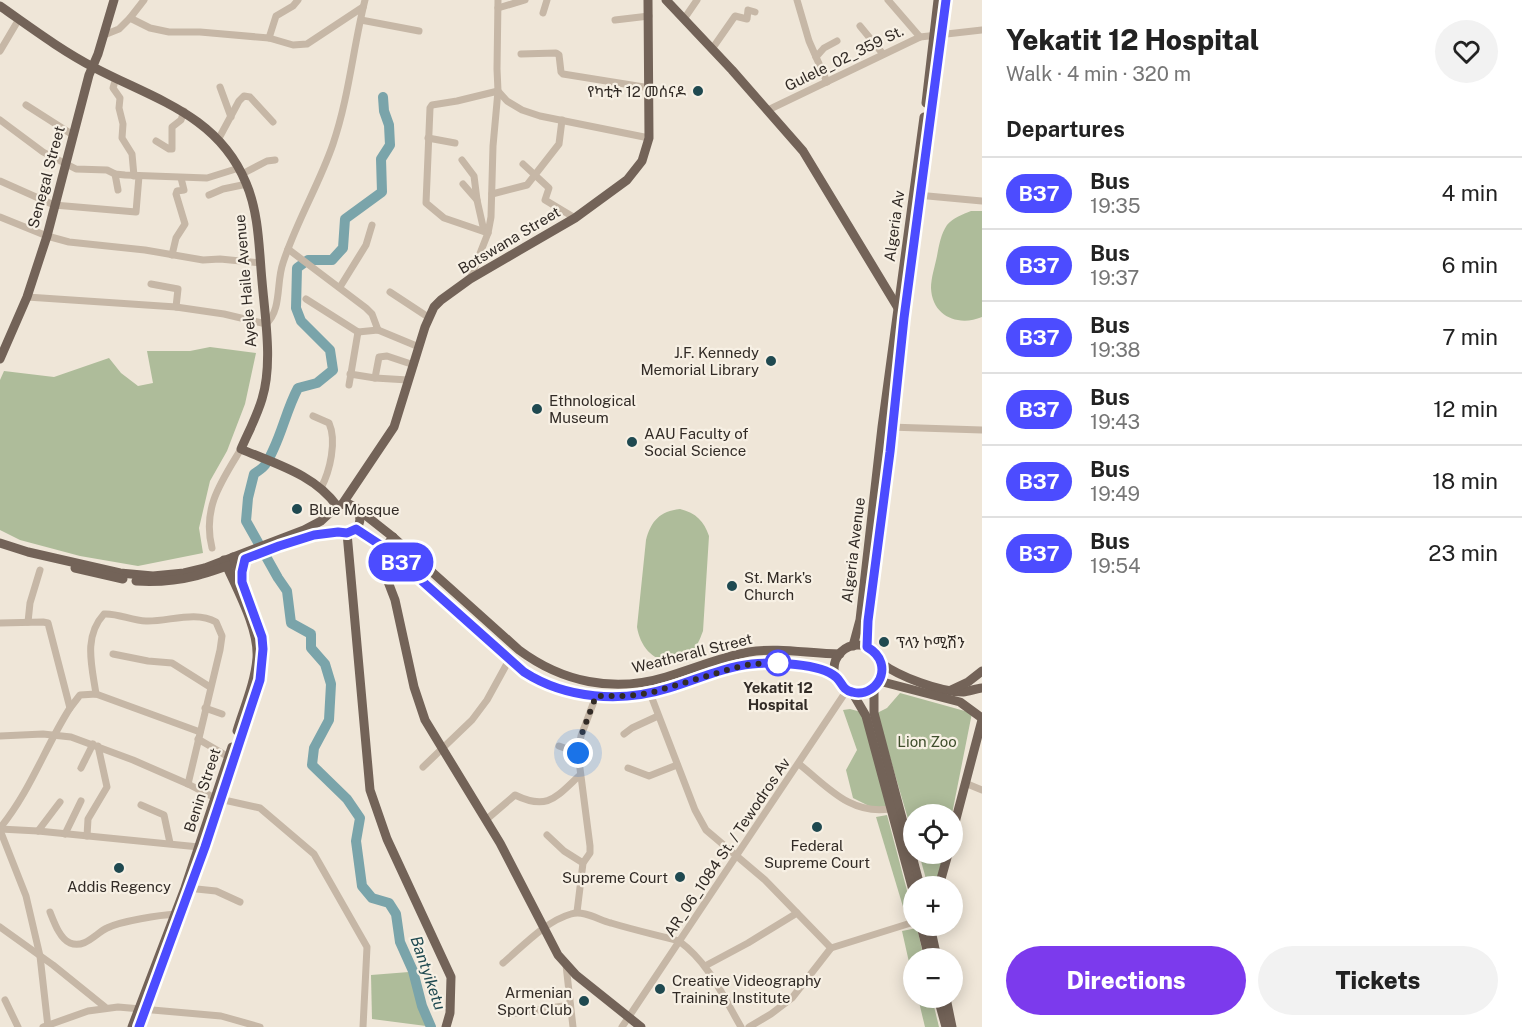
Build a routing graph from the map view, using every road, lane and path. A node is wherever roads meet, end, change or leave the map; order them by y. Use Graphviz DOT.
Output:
graph roads {
  1 [pos="114,0"];
  2 [pos="144,0"];
  3 [pos="298,0"];
  4 [pos="525,0"];
  5 [pos="547,0"];
  6 [pos="648,0"];
  7 [pos="666,0"];
  8 [pos="697,0"];
  9 [pos="797,0"];
  10 [pos="888,0"];
  11 [pos="938,0"];
  12 [pos="946,0"];
  13 [pos="364,4"];
  14 [pos="498,4"];
  15 [pos="0,6"];
  16 [pos="755,12"];
  17 [pos="543,13"];
  18 [pos="649,16"];
  19 [pos="130,18"];
  20 [pos="19,19"];
  21 [pos="684,19"];
  22 [pos="361,20"];
  23 [pos="615,20"];
  24 [pos="860,26"];
  25 [pos="982,30"];
  26 [pos="419,31"];
  27 [pos="105,34"];
  28 [pos="938,34"];
  29 [pos="920,37"];
  30 [pos="269,38"];
  31 [pos="837,41"];
  32 [pos="712,49"];
  33 [pos="0,51"];
  34 [pos="521,54"];
  35 [pos="883,54"];
  36 [pos="816,57"];
  37 [pos="93,67"];
  38 [pos="116,78"];
  39 [pos="827,82"];
  40 [pos="220,87"];
  41 [pos="650,88"];
  42 [pos="498,91"];
  43 [pos="26,105"];
  44 [pos="768,110"];
  45 [pos="184,111"];
  46 [pos="231,117"];
  47 [pos="0,120"];
  48 [pos="562,120"];
  49 [pos="273,122"];
  50 [pos="73,135"];
  51 [pos="428,138"];
  52 [pos="649,138"];
  53 [pos="218,140"];
  54 [pos="156,141"];
  55 [pos="455,143"];
  56 [pos="274,160"];
  57 [pos="462,160"];
  58 [pos="523,164"];
  59 [pos="65,165"];
  60 [pos="240,171"];
  61 [pos="115,174"];
  62 [pos="136,176"];
  63 [pos="535,176"];
  64 [pos="182,178"];
  65 [pos="0,182"];
  66 [pos="247,184"];
  67 [pos="463,184"];
  68 [pos="118,190"];
  69 [pos="492,194"];
  70 [pos="209,195"];
  71 [pos="918,195"];
  72 [pos="477,200"];
  73 [pos="982,201"];
  74 [pos="54,205"];
  75 [pos="0,217"];
  76 [pos="575,218"];
  77 [pos="372,225"];
  78 [pos="486,232"];
  79 [pos="46,236"];
  80 [pos="288,249"];
  81 [pos="172,255"];
  82 [pos="261,263"];
  83 [pos="471,279"];
  84 [pos="151,284"];
  85 [pos="340,287"];
  86 [pos="390,292"];
  87 [pos="27,297"];
  88 [pos="306,299"];
  89 [pos="176,307"];
  90 [pos="897,307"];
  91 [pos="429,317"];
  92 [pos="904,318"];
  93 [pos="266,324"];
  94 [pos="378,330"];
  95 [pos="358,332"];
  96 [pos="419,347"];
  97 [pos="0,359"];
  98 [pos="414,365"];
  99 [pos="350,374"];
  100 [pos="375,378"];
  101 [pos="408,380"];
  102 [pos="349,385"];
  103 [pos="313,416"];
  104 [pos="882,427"];
  105 [pos="893,427"];
  106 [pos="982,430"];
  107 [pos="241,449"];
  108 [pos="879,456"];
  109 [pos="889,456"];
  110 [pos="355,484"];
  111 [pos="324,490"];
  112 [pos="337,506"];
  113 [pos="361,513"];
  114 [pos="347,531"];
  115 [pos="393,537"];
  116 [pos="0,543"];
  117 [pos="277,543"];
  118 [pos="212,548"];
  119 [pos="385,548"];
  120 [pos="7,550"];
  121 [pos="238,559"];
  122 [pos="40,570"];
  123 [pos="210,573"];
  124 [pos="869,579"];
  125 [pos="239,587"];
  126 [pos="28,622"];
  127 [pos="0,623"];
  128 [pos="853,646"];
  129 [pos="867,647"];
  130 [pos="750,652"];
  131 [pos="113,654"];
  132 [pos="840,654"];
  133 [pos="509,660"];
  134 [pos="881,663"];
  135 [pos="751,664"];
  136 [pos="982,671"];
  137 [pos="836,677"];
  138 [pos="877,684"];
  139 [pos="210,687"];
  140 [pos="982,688"];
  141 [pos="950,690"];
  142 [pos="849,691"];
  143 [pos="650,693"];
  144 [pos="96,694"];
  145 [pos="596,696"];
  146 [pos="961,697"];
  147 [pos="70,708"];
  148 [pos="205,708"];
  149 [pos="222,714"];
  150 [pos="658,716"];
  151 [pos="982,719"];
  152 [pos="53,734"];
  153 [pos="624,734"];
  154 [pos="0,736"];
  155 [pos="199,736"];
  156 [pos="95,745"];
  157 [pos="559,746"];
  158 [pos="442,749"];
  159 [pos="578,753"];
  160 [pos="231,758"];
  161 [pos="800,764"];
  162 [pos="677,765"];
  163 [pos="423,766"];
  164 [pos="81,768"];
  165 [pos="628,768"];
  166 [pos="580,775"];
  167 [pos="965,783"];
  168 [pos="188,784"];
  169 [pos="982,790"];
  170 [pos="218,799"];
  171 [pos="81,801"];
  172 [pos="60,802"];
  173 [pos="960,804"];
  174 [pos="141,805"];
  175 [pos="890,809"];
  176 [pos="487,819"];
  177 [pos="0,829"];
  178 [pos="900,829"];
  179 [pos="38,831"];
  180 [pos="65,834"];
  181 [pos="547,835"];
  182 [pos="87,836"];
  183 [pos="170,843"];
  184 [pos="199,847"];
  185 [pos="736,856"];
  186 [pos="583,863"];
  187 [pos="910,876"];
  188 [pos="916,876"];
  189 [pos="188,888"];
  190 [pos="240,902"];
  191 [pos="50,912"];
  192 [pos="578,912"];
  193 [pos="797,913"];
  194 [pos="178,914"];
  195 [pos="903,925"];
  196 [pos="0,927"];
  197 [pos="544,929"];
  198 [pos="679,941"];
  199 [pos="831,948"];
  200 [pos="40,956"];
  201 [pos="504,963"];
  202 [pos="566,966"];
  203 [pos="705,966"];
  204 [pos="5,1000"];
  205 [pos="570,1005"];
  206 [pos="105,1007"];
  207 [pos="940,1008"];
  208 [pos="948,1008"];
  209 [pos="142,1009"];
  210 [pos="510,1014"];
  211 [pos="628,1017"];
  212 [pos="46,1026"];
  213 [pos="18,1027"];
  214 [pos="132,1027"];
  215 [pos="139,1027"];
  216 [pos="260,1027"];
  217 [pos="363,1027"];
  218 [pos="446,1027"];
  219 [pos="573,1027"];
  220 [pos="622,1027"];
  221 [pos="641,1027"];
  222 [pos="741,1027"];
  223 [pos="749,1027"];
  224 [pos="945,1027"];
  225 [pos="952,1027"];
  1 -- 27 [label="main road, Senegal Street"];
  2 -- 19 [label="street"];
  3 -- 30 [label="street"];
  4 -- 14 [label="street"];
  5 -- 17 [label="street"];
  6 -- 18 [label="main road, Botswana Street"];
  7 -- 21 [label="main road"];
  8 -- 21 [label="street"];
  9 -- 36 [label="street"];
  10 -- 29 [label="street"];
  11 -- 28 [label="main road, Algeria Av"];
  12 -- 28 [label="main road, Algeria Av"];
  13 -- 22 [label="street"];
  13 -- 30 [label="street"];
  14 -- 42 [label="street"];
  15 -- 20 [label="main road, Ayele Haile Avenue"];
  16 -- 32 [label="street"];
  18 -- 23 [label="street"];
  18 -- 41 [label="main road, Botswana Street"];
  19 -- 27 [label="street"];
  19 -- 30 [label="street"];
  20 -- 33 [label="street"];
  20 -- 37 [label="main road, Ayele Haile Avenue"];
  21 -- 32 [label="main road"];
  22 -- 26 [label="street"];
  22 -- 80 [label="street"];
  24 -- 35 [label="street"];
  25 -- 28 [label="street, Gulele_02_359 St."];
  27 -- 37 [label="main road, Senegal Street"];
  28 -- 29 [label="street, Gulele_02_359 St."];
  28 -- 71 [label="main road, Algeria Av"];
  29 -- 35 [label="street, Gulele_02_359 St."];
  31 -- 36 [label="street"];
  32 -- 44 [label="main road"];
  34 -- 41 [label="street"];
  35 -- 39 [label="street, Gulele_02_359 St."];
  36 -- 39 [label="street"];
  37 -- 38 [label="main road, Ayele Haile Avenue"];
  37 -- 50 [label="main road, Senegal Street"];
  38 -- 45 [label="main road, Ayele Haile Avenue"];
  38 -- 62 [label="street"];
  39 -- 44 [label="street, Gulele_02_359 St."];
  40 -- 46 [label="street"];
  41 -- 52 [label="main road, Botswana Street"];
  42 -- 48 [label="street"];
  42 -- 51 [label="street"];
  42 -- 69 [label="street"];
  43 -- 50 [label="street"];
  44 -- 90 [label="main road"];
  45 -- 53 [label="main road, Ayele Haile Avenue"];
  45 -- 54 [label="street"];
  46 -- 49 [label="street"];
  46 -- 53 [label="street"];
  47 -- 59 [label="street"];
  48 -- 52 [label="street"];
  48 -- 63 [label="street"];
  50 -- 59 [label="main road, Senegal Street"];
  51 -- 55 [label="street"];
  51 -- 78 [label="street"];
  52 -- 76 [label="main road, Botswana Street"];
  53 -- 60 [label="main road, Ayele Haile Avenue"];
  56 -- 60 [label="street"];
  57 -- 72 [label="street"];
  58 -- 63 [label="street"];
  59 -- 61 [label="street"];
  59 -- 74 [label="main road, Senegal Street"];
  60 -- 64 [label="street"];
  60 -- 66 [label="main road, Ayele Haile Avenue"];
  61 -- 62 [label="street"];
  61 -- 68 [label="street"];
  62 -- 64 [label="street"];
  62 -- 74 [label="street"];
  63 -- 69 [label="street"];
  63 -- 76 [label="street"];
  64 -- 81 [label="street"];
  65 -- 74 [label="street"];
  66 -- 70 [label="street"];
  66 -- 82 [label="main road, Ayele Haile Avenue"];
  67 -- 72 [label="street"];
  69 -- 78 [label="street"];
  71 -- 73 [label="street"];
  71 -- 90 [label="main road, Algeria Av"];
  71 -- 92 [label="main road, Algeria Av"];
  72 -- 78 [label="street"];
  74 -- 79 [label="main road, Senegal Street"];
  75 -- 79 [label="street"];
  76 -- 83 [label="main road, Botswana Street"];
  77 -- 85 [label="street"];
  78 -- 83 [label="street"];
  79 -- 81 [label="street"];
  79 -- 87 [label="main road, Senegal Street"];
  80 -- 85 [label="street"];
  80 -- 93 [label="street"];
  81 -- 82 [label="street"];
  82 -- 93 [label="main road, Ayele Haile Avenue"];
  83 -- 91 [label="main road, Botswana Street"];
  84 -- 89 [label="street"];
  85 -- 94 [label="street"];
  86 -- 91 [label="street"];
  87 -- 89 [label="street"];
  87 -- 97 [label="main road, Senegal Street"];
  88 -- 95 [label="street"];
  89 -- 93 [label="street"];
  90 -- 92 [label="main road"];
  90 -- 104 [label="main road, Algeria Av"];
  91 -- 96 [label="main road, Botswana Street"];
  92 -- 105 [label="main road, Algeria Av"];
  93 -- 107 [label="main road, Ayele Haile Avenue"];
  94 -- 95 [label="street"];
  94 -- 96 [label="street"];
  95 -- 99 [label="street"];
  96 -- 98 [label="main road, Botswana Street"];
  98 -- 100 [label="street"];
  98 -- 101 [label="main road, Botswana Street"];
  99 -- 100 [label="street"];
  99 -- 102 [label="street"];
  100 -- 101 [label="street"];
  101 -- 110 [label="main road, Botswana Street"];
  103 -- 111 [label="street"];
  104 -- 105 [label="street"];
  104 -- 108 [label="main road, Algeria Av"];
  105 -- 106 [label="street"];
  105 -- 109 [label="main road, Algeria Av"];
  107 -- 111 [label="main road"];
  107 -- 118 [label="street"];
  108 -- 124 [label="main road, Algeria Avenue"];
  109 -- 124 [label="main road, Algeria Avenue"];
  110 -- 111 [label="main road"];
  110 -- 112 [label="main road, Botswana Street"];
  110 -- 113 [label="main road"];
  111 -- 112 [label="main road"];
  112 -- 113 [label="main road"];
  112 -- 114 [label="main road"];
  112 -- 117 [label="main road, Botswana Street"];
  113 -- 114 [label="main road"];
  113 -- 115 [label="main road, Weatherall Street"];
  114 -- 117 [label="main road"];
  114 -- 119 [label="main road"];
  114 -- 218 [label="main road"];
  115 -- 119 [label="main road"];
  115 -- 130 [label="main road, Weatherall Street"];
  116 -- 120 [label="main road"];
  117 -- 121 [label="main road"];
  119 -- 133 [label="main road"];
  119 -- 158 [label="main road"];
  120 -- 121 [label="main road"];
  120 -- 123 [label="main road"];
  121 -- 123 [label="main road"];
  121 -- 125 [label="main road, Benin Street"];
  122 -- 126 [label="street"];
  123 -- 125 [label="main road"];
  124 -- 128 [label="main road, Algeria Avenue"];
  124 -- 129 [label="main road, Algeria Avenue"];
  125 -- 160 [label="main road, Benin Street"];
  126 -- 127 [label="street"];
  126 -- 147 [label="street"];
  128 -- 129 [label="main road"];
  128 -- 132 [label="main road"];
  129 -- 134 [label="main road"];
  130 -- 132 [label="main road, Weatherall Street"];
  130 -- 135 [label="main road"];
  131 -- 139 [label="street"];
  132 -- 137 [label="main road"];
  133 -- 145 [label="main road"];
  133 -- 158 [label="street"];
  134 -- 138 [label="main road"];
  134 -- 141 [label="main road"];
  135 -- 137 [label="main road"];
  135 -- 143 [label="main road"];
  136 -- 141 [label="main road"];
  137 -- 142 [label="main road"];
  138 -- 142 [label="main road"];
  138 -- 146 [label="main road"];
  138 -- 178 [label="main road"];
  139 -- 144 [label="street"];
  139 -- 148 [label="street"];
  140 -- 146 [label="main road"];
  141 -- 146 [label="main road"];
  142 -- 161 [label="street, AR_06_1084 St. / Tewodros Av"];
  142 -- 175 [label="main road"];
  143 -- 145 [label="main road"];
  143 -- 150 [label="street"];
  144 -- 147 [label="street"];
  144 -- 155 [label="street"];
  145 -- 159 [label="street"];
  146 -- 151 [label="main road"];
  147 -- 152 [label="street"];
  148 -- 149 [label="street"];
  148 -- 155 [label="street"];
  150 -- 153 [label="street"];
  150 -- 162 [label="street"];
  151 -- 167 [label="main road"];
  152 -- 154 [label="street"];
  152 -- 156 [label="street"];
  152 -- 177 [label="street"];
  155 -- 160 [label="street"];
  155 -- 168 [label="street"];
  156 -- 164 [label="street"];
  156 -- 168 [label="street"];
  156 -- 182 [label="street"];
  157 -- 159 [label="street"];
  158 -- 163 [label="street"];
  158 -- 176 [label="main road"];
  159 -- 166 [label="street"];
  160 -- 170 [label="main road, Benin Street"];
  161 -- 175 [label="street"];
  161 -- 185 [label="street, AR_06_1084 St. / Tewodros Av"];
  162 -- 165 [label="street"];
  162 -- 185 [label="street"];
  166 -- 176 [label="street"];
  166 -- 186 [label="street"];
  167 -- 169 [label="street"];
  167 -- 173 [label="main road"];
  168 -- 170 [label="street"];
  170 -- 184 [label="main road, Benin Street"];
  170 -- 189 [label="main road, Benin Street"];
  170 -- 217 [label="street"];
  171 -- 180 [label="street"];
  172 -- 179 [label="street"];
  174 -- 183 [label="street"];
  175 -- 178 [label="main road"];
  176 -- 197 [label="main road"];
  177 -- 179 [label="street"];
  177 -- 200 [label="street"];
  178 -- 187 [label="main road"];
  178 -- 188 [label="main road"];
  179 -- 180 [label="street"];
  180 -- 182 [label="street"];
  181 -- 186 [label="street"];
  182 -- 183 [label="street"];
  183 -- 184 [label="street"];
  184 -- 189 [label="main road, Benin Street"];
  185 -- 193 [label="street"];
  185 -- 198 [label="street, AR_06_1084 St. / Tewodros Av"];
  186 -- 192 [label="street"];
  189 -- 190 [label="street"];
  189 -- 194 [label="main road, Benin Street"];
  191 -- 194 [label="street"];
  192 -- 197 [label="street"];
  192 -- 198 [label="street"];
  193 -- 199 [label="street"];
  193 -- 203 [label="street"];
  194 -- 209 [label="main road, Benin Street"];
  195 -- 199 [label="street"];
  196 -- 200 [label="street"];
  197 -- 201 [label="street"];
  197 -- 202 [label="main road"];
  198 -- 203 [label="street"];
  198 -- 211 [label="street, AR_06_1084 St. / Tewodros Av"];
  199 -- 223 [label="street"];
  200 -- 206 [label="street"];
  200 -- 212 [label="street"];
  202 -- 205 [label="street"];
  202 -- 211 [label="main road"];
  203 -- 222 [label="street"];
  204 -- 213 [label="street"];
  205 -- 210 [label="street"];
  205 -- 219 [label="street"];
  206 -- 209 [label="street"];
  206 -- 212 [label="street"];
  207 -- 224 [label="main road"];
  208 -- 225 [label="main road"];
  209 -- 214 [label="main road, Benin Street"];
  209 -- 215 [label="main road, Benin Street"];
  209 -- 216 [label="street"];
  211 -- 220 [label="street, AR_06_1084 St. / Tewodros Av"];
  211 -- 221 [label="main road"];
}
